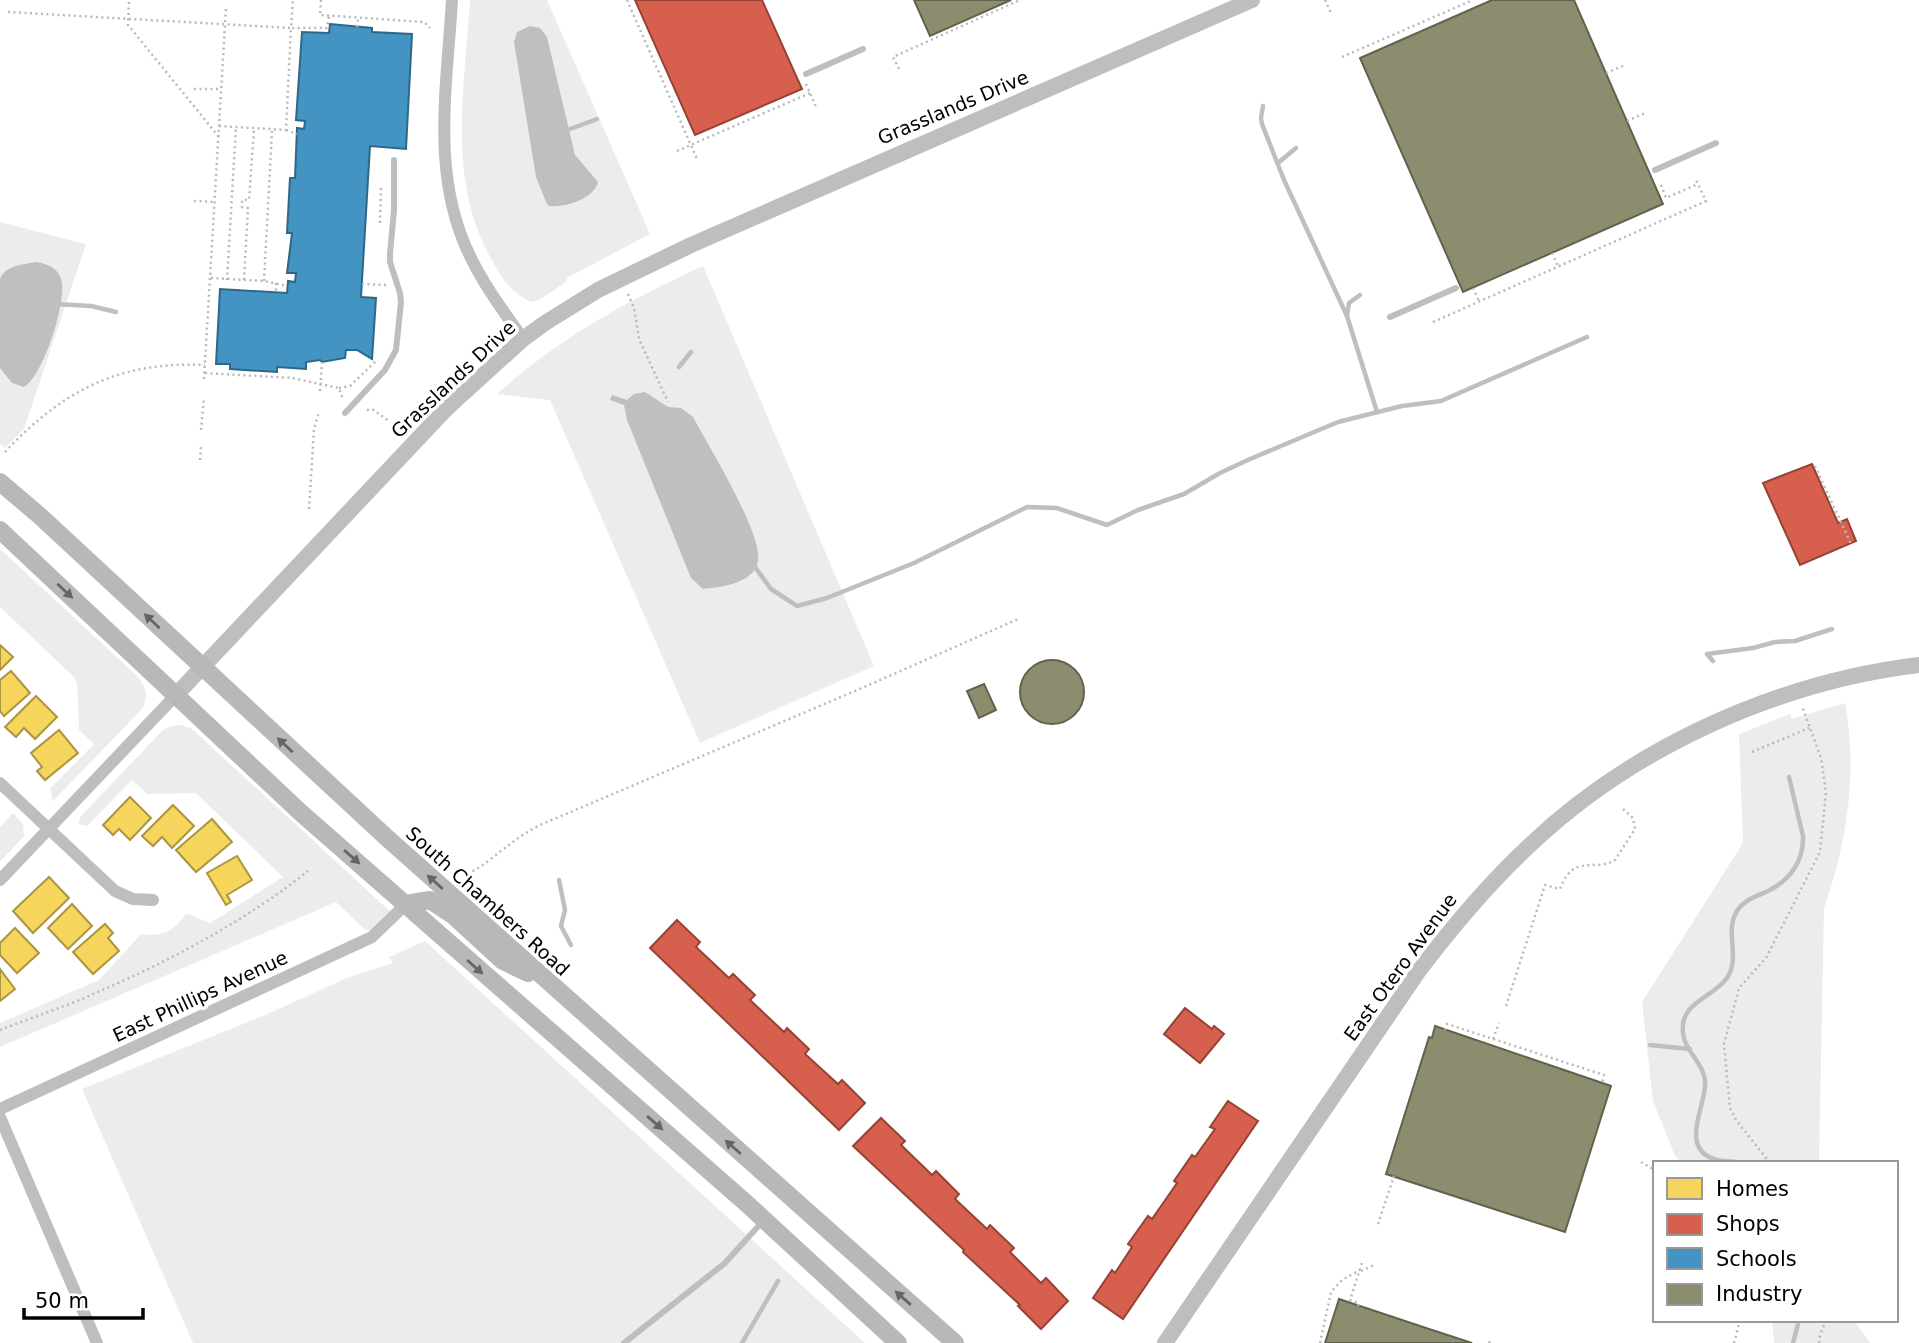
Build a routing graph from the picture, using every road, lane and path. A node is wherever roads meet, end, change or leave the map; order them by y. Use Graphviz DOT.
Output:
graph roads {
  1 [pos="293,0"];
  2 [pos="321,0"];
  3 [pos="452,0"];
  4 [pos="627,0"];
  5 [pos="1020,0"];
  6 [pos="1252,0"];
  7 [pos="1325,0"];
  8 [pos="1473,0"];
  9 [pos="129,2"];
  10 [pos="226,8"];
  11 [pos="8,12"];
  12 [pos="1446,12"];
  13 [pos="1331,13"];
  14 [pos="331,16"];
  15 [pos="343,17"];
  16 [pos="127,18"];
  17 [pos="358,18"];
  18 [pos="1449,19"];
  19 [pos="225,24"];
  20 [pos="332,24"];
  21 [pos="343,25"];
  22 [pos="357,27"];
  23 [pos="430,27"];
  24 [pos="291,28"];
  25 [pos="1365,47"];
  26 [pos="863,49"];
  27 [pos="1368,55"];
  28 [pos="1342,57"];
  29 [pos="1623,66"];
  30 [pos="899,69"];
  31 [pos="1606,73"];
  32 [pos="806,74"];
  33 [pos="194,89"];
  34 [pos="221,89"];
  35 [pos="810,93"];
  36 [pos="1645,113"];
  37 [pos="1627,121"];
  38 [pos="219,126"];
  39 [pos="236,127"];
  40 [pos="691,128"];
  41 [pos="254,129"];
  42 [pos="272,130"];
  43 [pos="286,131"];
  44 [pos="684,131"];
  45 [pos="297,134"];
  46 [pos="219,137"];
  47 [pos="1716,143"];
  48 [pos="691,145"];
  49 [pos="677,152"];
  50 [pos="697,159"];
  51 [pos="394,160"];
  52 [pos="1655,170"];
  53 [pos="382,177"];
  54 [pos="1695,178"];
  55 [pos="1698,184"];
  56 [pos="1661,185"];
  57 [pos="1665,194"];
  58 [pos="1660,196"];
  59 [pos="194,201"];
  60 [pos="215,202"];
  61 [pos="232,203"];
  62 [pos="242,204"];
  63 [pos="380,231"];
  64 [pos="1552,253"];
  65 [pos="1558,266"];
  66 [pos="211,278"];
  67 [pos="622,278"];
  68 [pos="227,280"];
  69 [pos="244,280"];
  70 [pos="264,281"];
  71 [pos="276,283"];
  72 [pos="362,284"];
  73 [pos="288,286"];
  74 [pos="386,286"];
  75 [pos="1456,288"];
  76 [pos="1473,288"];
  77 [pos="276,292"];
  78 [pos="1479,301"];
  79 [pos="1390,317"];
  80 [pos="1433,322"];
  81 [pos="523,339"];
  82 [pos="380,356"];
  83 [pos="322,362"];
  84 [pos="205,365"];
  85 [pos="205,373"];
  86 [pos="204,379"];
  87 [pos="320,384"];
  88 [pos="339,388"];
  89 [pos="320,391"];
  90 [pos="342,397"];
  91 [pos="204,398"];
  92 [pos="668,402"];
  93 [pos="367,410"];
  94 [pos="319,412"];
  95 [pos="345,413"];
  96 [pos="389,421"];
  97 [pos="201,430"];
  98 [pos="201,447"];
  99 [pos="5,452"];
  100 [pos="200,460"];
  101 [pos="1815,466"];
  102 [pos="0,482"];
  103 [pos="309,509"];
  104 [pos="0,530"];
  105 [pos="1852,546"];
  106 [pos="1018,619"];
  107 [pos="1919,665"];
  108 [pos="202,668"];
  109 [pos="1797,692"];
  110 [pos="175,696"];
  111 [pos="1809,728"];
  112 [pos="1752,752"];
  113 [pos="0,783"];
  114 [pos="1622,808"];
  115 [pos="49,829"];
  116 [pos="309,870"];
  117 [pos="0,880"];
  118 [pos="449,895"];
  119 [pos="153,900"];
  120 [pos="407,904"];
  121 [pos="548,983"];
  122 [pos="1506,1006"];
  123 [pos="1499,1023"];
  124 [pos="0,1030"];
  125 [pos="1445,1030"];
  126 [pos="1494,1039"];
  127 [pos="1493,1045"];
  128 [pos="1556,1060"];
  129 [pos="1554,1066"];
  130 [pos="1602,1083"];
  131 [pos="0,1109"];
  132 [pos="0,1117"];
  133 [pos="1768,1161"];
  134 [pos="1642,1162"];
  135 [pos="1653,1169"];
  136 [pos="1394,1176"];
  137 [pos="764,1219"];
  138 [pos="1378,1224"];
  139 [pos="1363,1263"];
  140 [pos="1374,1265"];
  141 [pos="1360,1271"];
  142 [pos="1358,1306"];
  143 [pos="1739,1322"];
  144 [pos="1825,1322"];
  145 [pos="97,1343"];
  146 [pos="624,1343"];
  147 [pos="898,1343"];
  148 [pos="955,1343"];
  149 [pos="1165,1343"];
  150 [pos="1320,1343"];
  151 [pos="1734,1343"];
  152 [pos="1819,1343"];
  1 -- 24 [label="path"];
  2 -- 14 [label="path"];
  3 -- 81 [label="street"];
  4 -- 44 [label="path"];
  5 -- 30 [label="path"];
  6 -- 67 [label="street, Grasslands Drive"];
  7 -- 13 [label="path"];
  8 -- 12 [label="path"];
  9 -- 16 [label="path"];
  10 -- 19 [label="path"];
  11 -- 16 [label="path"];
  12 -- 18 [label="path"];
  12 -- 25 [label="path"];
  14 -- 15 [label="path"];
  14 -- 20 [label="path"];
  14 -- 24 [label="path"];
  15 -- 17 [label="path"];
  15 -- 21 [label="path"];
  16 -- 19 [label="path"];
  16 -- 46 [label="path"];
  17 -- 22 [label="path"];
  17 -- 23 [label="path"];
  19 -- 24 [label="path"];
  19 -- 34 [label="path"];
  24 -- 43 [label="path"];
  25 -- 27 [label="path"];
  25 -- 28 [label="path"];
  26 -- 32 [label="lane"];
  29 -- 31 [label="path"];
  33 -- 34 [label="path"];
  34 -- 38 [label="path"];
  35 -- 48 [label="path"];
  36 -- 37 [label="path"];
  38 -- 39 [label="path"];
  38 -- 46 [label="path"];
  39 -- 41 [label="path"];
  39 -- 61 [label="path"];
  40 -- 44 [label="path"];
  41 -- 42 [label="path"];
  41 -- 62 [label="path"];
  42 -- 43 [label="path"];
  42 -- 70 [label="path"];
  43 -- 45 [label="path"];
  44 -- 48 [label="path"];
  46 -- 60 [label="path"];
  47 -- 52 [label="lane"];
  48 -- 49 [label="path"];
  48 -- 50 [label="path"];
  51 -- 95 [label="lane"];
  53 -- 63 [label="path"];
  54 -- 55 [label="path"];
  55 -- 57 [label="path"];
  55 -- 65 [label="path"];
  56 -- 57 [label="path"];
  57 -- 58 [label="path"];
  59 -- 60 [label="path"];
  60 -- 66 [label="path"];
  61 -- 62 [label="path"];
  61 -- 68 [label="path"];
  62 -- 69 [label="path"];
  64 -- 65 [label="path"];
  65 -- 78 [label="path"];
  66 -- 68 [label="path"];
  66 -- 84 [label="path"];
  67 -- 81 [label="street, Grasslands Drive"];
  67 -- 92 [label="path"];
  68 -- 69 [label="path"];
  69 -- 70 [label="path"];
  70 -- 71 [label="path"];
  71 -- 73 [label="path"];
  71 -- 77 [label="path"];
  72 -- 74 [label="path"];
  75 -- 79 [label="lane"];
  76 -- 78 [label="path"];
  78 -- 80 [label="path"];
  81 -- 108 [label="street, Grasslands Drive"];
  82 -- 88 [label="path"];
  83 -- 87 [label="path"];
  84 -- 85 [label="path"];
  84 -- 99 [label="path"];
  85 -- 86 [label="path"];
  85 -- 87 [label="path"];
  87 -- 88 [label="path"];
  87 -- 89 [label="path"];
  88 -- 90 [label="path"];
  91 -- 97 [label="path"];
  93 -- 96 [label="path"];
  94 -- 103 [label="path"];
  98 -- 100 [label="path"];
  101 -- 105 [label="path"];
  108 -- 102 [label="main road, South Chambers Road, one-way"];
  104 -- 110 [label="main road, one-way"];
  106 -- 118 [label="path"];
  107 -- 109 [label="street, East Otero Avenue"];
  108 -- 110 [label="street, Grasslands Drive"];
  118 -- 108 [label="main road, South Chambers Road, one-way"];
  109 -- 111 [label="path"];
  109 -- 149 [label="street, East Otero Avenue"];
  110 -- 115 [label="street, Grasslands Drive"];
  110 -- 120 [label="main road, one-way"];
  111 -- 112 [label="path"];
  111 -- 133 [label="path"];
  113 -- 115 [label="street"];
  114 -- 122 [label="path"];
  115 -- 117 [label="street, Grasslands Drive"];
  115 -- 119 [label="street"];
  116 -- 124 [label="path"];
  118 -- 121 [label="main road, South Chambers Road"];
  120 -- 121 [label="main road"];
  120 -- 131 [label="street, East Phillips Avenue"];
  120 -- 137 [label="main road, one-way"];
  148 -- 121 [label="main road, South Chambers Road, one-way"];
  123 -- 126 [label="path"];
  125 -- 126 [label="path"];
  126 -- 127 [label="path"];
  126 -- 128 [label="path"];
  128 -- 129 [label="path"];
  128 -- 130 [label="path"];
  132 -- 145 [label="street"];
  134 -- 135 [label="path"];
  136 -- 138 [label="path"];
  137 -- 146 [label="lane"];
  137 -- 147 [label="main road"];
  139 -- 141 [label="path"];
  140 -- 141 [label="path"];
  141 -- 142 [label="path"];
  141 -- 150 [label="path"];
  143 -- 151 [label="path"];
  144 -- 152 [label="path"];
}
